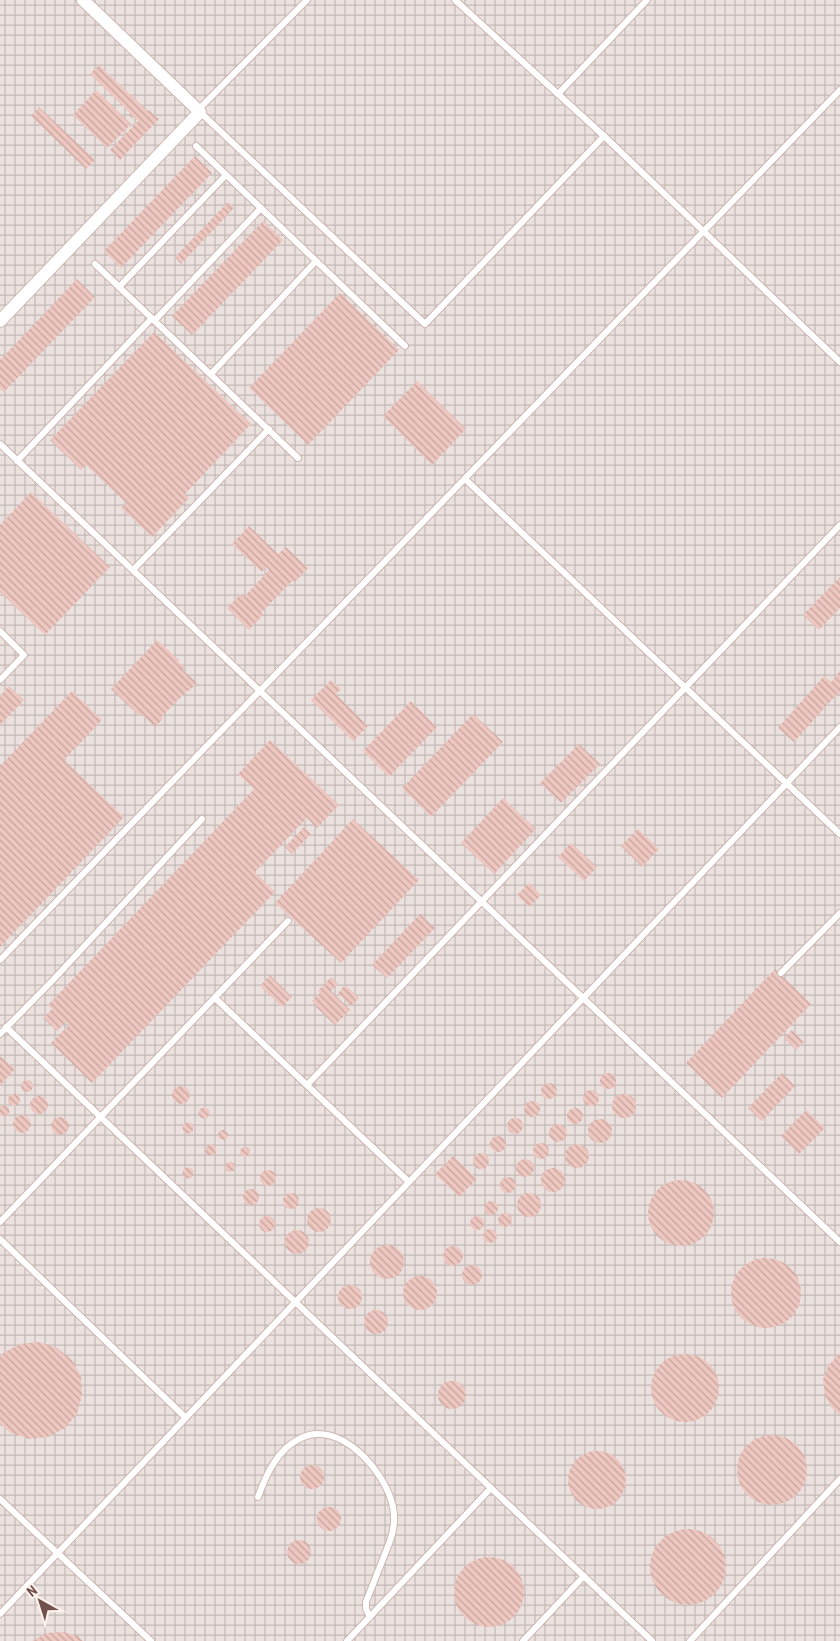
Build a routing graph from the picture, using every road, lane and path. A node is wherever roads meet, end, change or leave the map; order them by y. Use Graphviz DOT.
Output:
graph roads {
  1 [pos="83,0"];
  2 [pos="307,0"];
  3 [pos="457,0"];
  4 [pos="647,0"];
  5 [pos="840,90"];
  6 [pos="558,94"];
  7 [pos="199,111"];
  8 [pos="604,136"];
  9 [pos="196,146"];
  10 [pos="226,175"];
  11 [pos="261,208"];
  12 [pos="703,232"];
  13 [pos="316,261"];
  14 [pos="95,264"];
  15 [pos="119,287"];
  16 [pos="5,313"];
  17 [pos="154,319"];
  18 [pos="0,321"];
  19 [pos="405,346"];
  20 [pos="840,362"];
  21 [pos="211,374"];
  22 [pos="269,429"];
  23 [pos="0,444"];
  24 [pos="298,458"];
  25 [pos="17,461"];
  26 [pos="465,479"];
  27 [pos="840,525"];
  28 [pos="133,570"];
  29 [pos="0,631"];
  30 [pos="0,680"];
  31 [pos="685,687"];
  32 [pos="260,692"];
  33 [pos="840,727"];
  34 [pos="787,783"];
  35 [pos="202,819"];
  36 [pos="840,834"];
  37 [pos="481,902"];
  38 [pos="840,913"];
  39 [pos="288,921"];
  40 [pos="0,960"];
  41 [pos="781,973"];
  42 [pos="215,998"];
  43 [pos="583,998"];
  44 [pos="6,1027"];
  45 [pos="0,1034"];
  46 [pos="307,1085"];
  47 [pos="100,1117"];
  48 [pos="409,1182"];
  49 [pos="0,1222"];
  50 [pos="0,1239"];
  51 [pos="840,1242"];
  52 [pos="295,1302"];
  53 [pos="186,1418"];
  54 [pos="840,1479"];
  55 [pos="491,1488"];
  56 [pos="258,1497"];
  57 [pos="0,1499"];
  58 [pos="57,1554"];
  59 [pos="584,1576"];
  60 [pos="0,1614"];
  61 [pos="370,1617"];
  62 [pos="150,1641"];
  63 [pos="347,1641"];
  64 [pos="523,1641"];
  65 [pos="652,1641"];
  66 [pos="690,1641"];
  1 -- 7 [label="street"];
  2 -- 7 [label="lane"];
  3 -- 6 [label="lane"];
  4 -- 6 [label="lane"];
  5 -- 12 [label="lane"];
  6 -- 8 [label="lane"];
  7 -- 8 [label="lane"];
  7 -- 16 [label="street"];
  8 -- 12 [label="lane"];
  9 -- 10 [label="lane"];
  10 -- 11 [label="lane"];
  10 -- 15 [label="lane"];
  11 -- 13 [label="lane"];
  11 -- 17 [label="lane"];
  12 -- 20 [label="lane"];
  12 -- 26 [label="lane"];
  13 -- 19 [label="lane"];
  13 -- 21 [label="lane"];
  14 -- 15 [label="lane"];
  15 -- 17 [label="lane"];
  16 -- 18 [label="street"];
  17 -- 21 [label="lane"];
  17 -- 25 [label="lane"];
  21 -- 22 [label="lane"];
  22 -- 24 [label="lane"];
  22 -- 28 [label="lane"];
  23 -- 25 [label="lane"];
  25 -- 28 [label="lane"];
  26 -- 31 [label="lane"];
  26 -- 32 [label="lane"];
  27 -- 31 [label="lane"];
  28 -- 32 [label="lane"];
  29 -- 30 [label="lane"];
  31 -- 34 [label="lane"];
  31 -- 37 [label="lane"];
  32 -- 37 [label="lane"];
  32 -- 40 [label="lane"];
  33 -- 34 [label="lane"];
  34 -- 36 [label="lane"];
  34 -- 43 [label="lane"];
  35 -- 44 [label="lane"];
  37 -- 43 [label="lane"];
  37 -- 46 [label="lane"];
  38 -- 41 [label="lane"];
  39 -- 42 [label="lane"];
  42 -- 46 [label="lane"];
  42 -- 47 [label="lane"];
  43 -- 48 [label="lane"];
  43 -- 51 [label="lane"];
  44 -- 45 [label="lane"];
  44 -- 47 [label="lane"];
  46 -- 48 [label="lane"];
  47 -- 49 [label="lane"];
  47 -- 52 [label="lane"];
  48 -- 52 [label="lane"];
  50 -- 53 [label="lane"];
  52 -- 53 [label="lane"];
  52 -- 55 [label="lane"];
  53 -- 58 [label="lane"];
  54 -- 66 [label="lane"];
  55 -- 59 [label="lane"];
  55 -- 61 [label="lane"];
  56 -- 61 [label="lane"];
  57 -- 58 [label="lane"];
  58 -- 60 [label="lane"];
  58 -- 62 [label="lane"];
  59 -- 64 [label="lane"];
  59 -- 65 [label="lane"];
  61 -- 63 [label="lane"];
}
